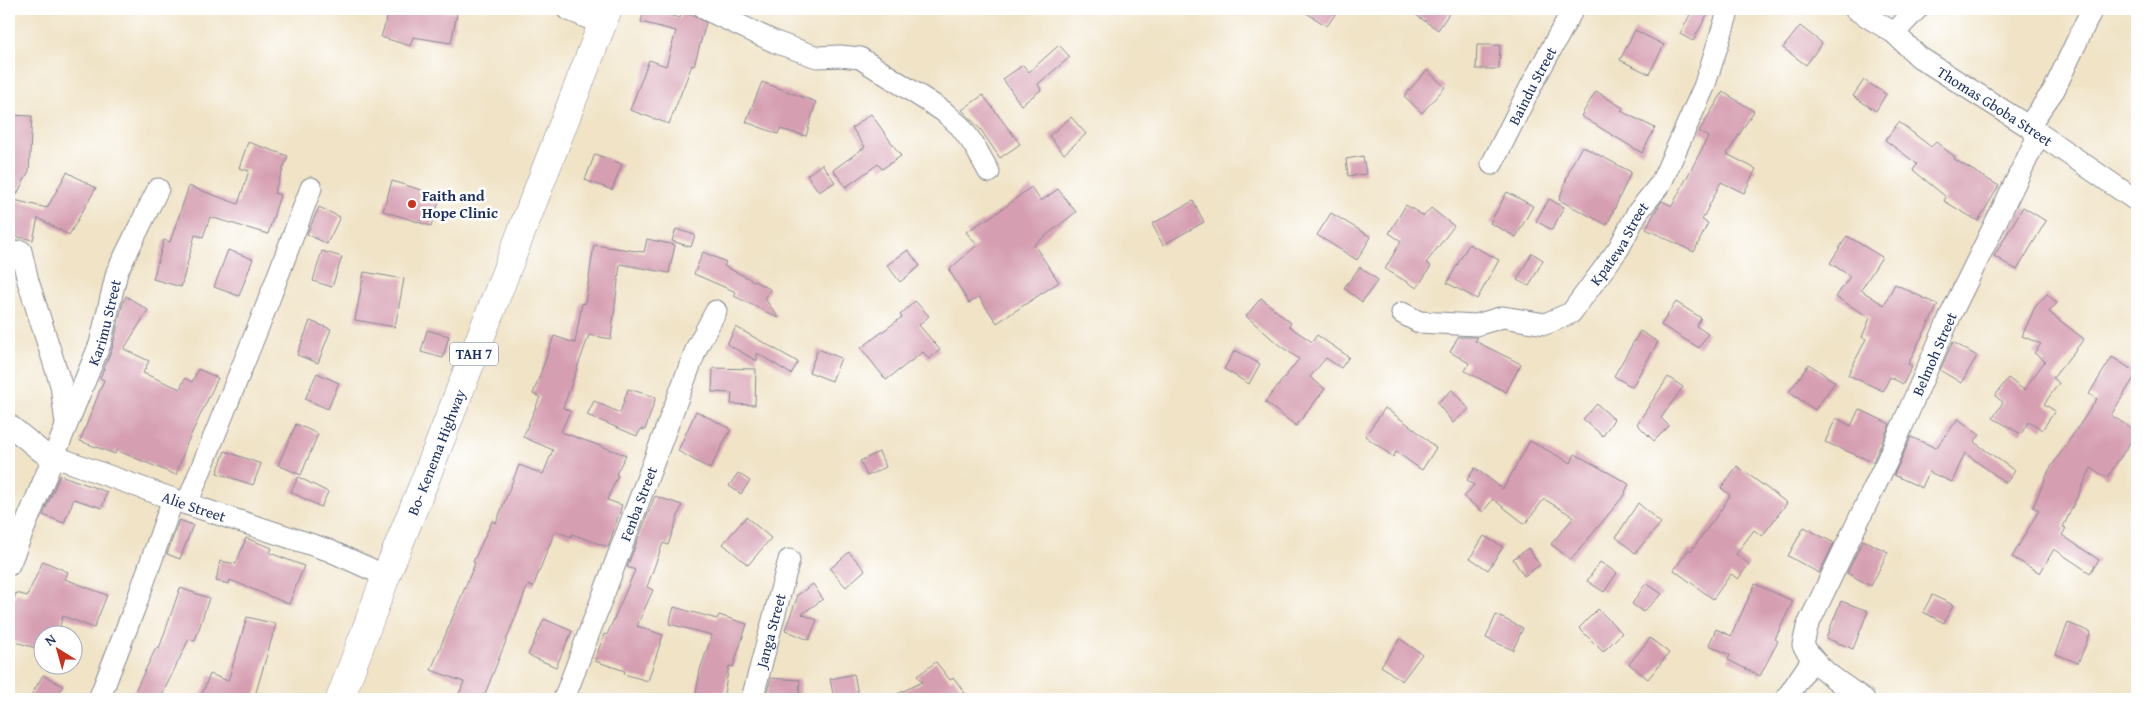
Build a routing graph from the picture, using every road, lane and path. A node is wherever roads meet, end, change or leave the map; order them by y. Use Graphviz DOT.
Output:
graph roads {
  1 [pos="567,9"];
  2 [pos="705,9"];
  3 [pos="1573,9"];
  4 [pos="1729,9"];
  5 [pos="1855,9"];
  6 [pos="1917,9"];
  7 [pos="2092,9"];
  8 [pos="605,16"];
  9 [pos="1894,33"];
  10 [pos="2034,130"];
  11 [pos="1492,164"];
  12 [pos="989,172"];
  13 [pos="311,188"];
  14 [pos="158,189"];
  15 [pos="2137,201"];
  16 [pos="21,251"];
  17 [pos="716,311"];
  18 [pos="1402,313"];
  19 [pos="9,425"];
  20 [pos="66,428"];
  21 [pos="54,457"];
  22 [pos="180,501"];
  23 [pos="789,560"];
  24 [pos="9,565"];
  25 [pos="386,576"];
  26 [pos="1812,660"];
  27 [pos="99,699"];
  28 [pos="340,699"];
  29 [pos="564,699"];
  30 [pos="752,699"];
  31 [pos="1786,699"];
  32 [pos="1864,699"];
  1 -- 8 [label="street"];
  2 -- 12 [label="street"];
  3 -- 11 [label="street, Baindu Street"];
  4 -- 18 [label="street, Kpatewa Street"];
  5 -- 9 [label="street, Thomas Gboba Street"];
  6 -- 9 [label="street"];
  7 -- 10 [label="street, Belmoh Street"];
  8 -- 25 [label="highway, Bo- Kenema Highway / TAH 7"];
  9 -- 10 [label="street, Thomas Gboba Street"];
  10 -- 15 [label="street, Thomas Gboba Street"];
  10 -- 26 [label="street, Belmoh Street"];
  13 -- 22 [label="street"];
  14 -- 20 [label="street, Karimu Street"];
  16 -- 20 [label="street"];
  17 -- 29 [label="street, Fenba Street"];
  19 -- 21 [label="street, Alie Street"];
  20 -- 21 [label="street, Karimu Street"];
  21 -- 22 [label="street, Alie Street"];
  21 -- 24 [label="street, Karimu Street"];
  22 -- 25 [label="street, Alie Street"];
  22 -- 27 [label="street"];
  23 -- 30 [label="street, Janga Street"];
  25 -- 28 [label="highway, Bo- Kenema Highway / TAH 7"];
  26 -- 31 [label="street"];
  26 -- 32 [label="street"];
}
